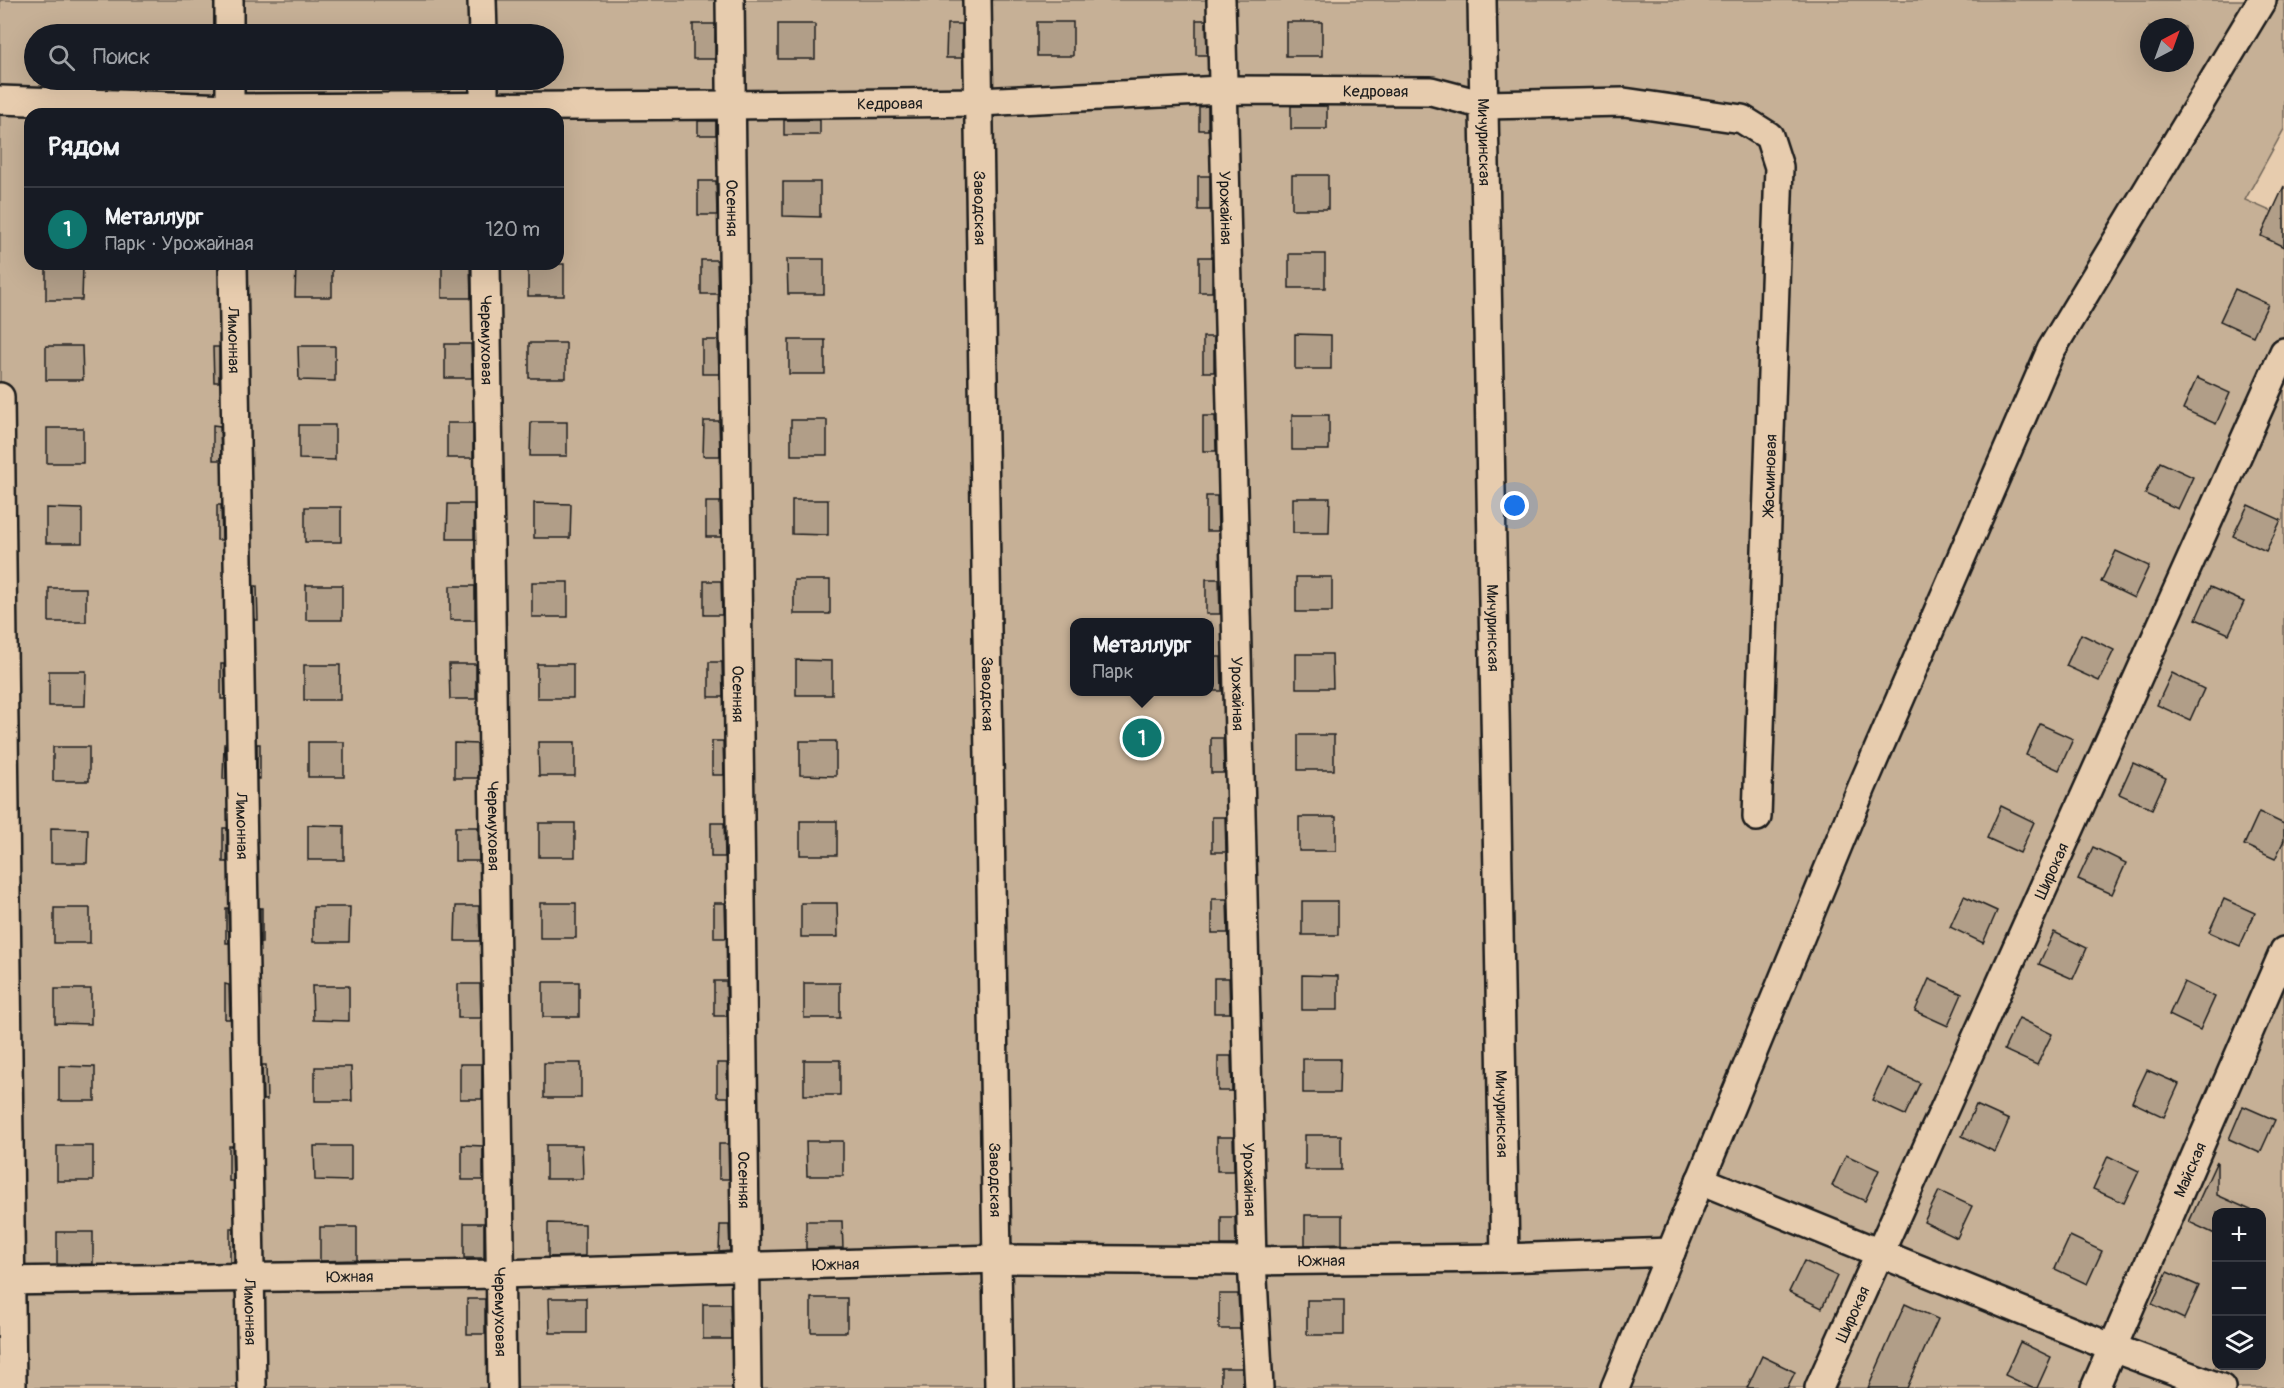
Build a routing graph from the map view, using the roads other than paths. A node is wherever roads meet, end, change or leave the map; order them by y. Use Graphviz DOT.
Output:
graph roads {
  1 [pos="228,0"];
  2 [pos="482,0"];
  3 [pos="730,0"];
  4 [pos="977,0"];
  5 [pos="1221,0"];
  6 [pos="1482,0"];
  7 [pos="2262,0"];
  8 [pos="229,24"];
  9 [pos="483,24"];
  10 [pos="230,90"];
  11 [pos="1222,90"];
  12 [pos="0,100"];
  13 [pos="484,100"];
  14 [pos="979,102"];
  15 [pos="731,105"];
  16 [pos="1484,105"];
  17 [pos="167,108"];
  18 [pos="230,108"];
  19 [pos="299,108"];
  20 [pos="1769,136"];
  21 [pos="233,270"];
  22 [pos="486,270"];
  23 [pos="2284,352"];
  24 [pos="0,397"];
  25 [pos="1756,817"];
  26 [pos="2284,951"];
  27 [pos="1700,1180"];
  28 [pos="1671,1252"];
  29 [pos="1878,1252"];
  30 [pos="1505,1257"];
  31 [pos="998,1259"];
  32 [pos="1252,1261"];
  33 [pos="746,1268"];
  34 [pos="501,1274"];
  35 [pos="251,1278"];
  36 [pos="6,1281"];
  37 [pos="2114,1348"];
  38 [pos="12,1388"];
  39 [pos="252,1388"];
  40 [pos="502,1388"];
  41 [pos="747,1388"];
  42 [pos="999,1388"];
  43 [pos="1259,1388"];
  44 [pos="1615,1388"];
  45 [pos="1819,1388"];
  46 [pos="2095,1388"];
  47 [pos="2221,1388"];
  1 -- 8 [label="street"];
  2 -- 9 [label="street"];
  3 -- 15 [label="street, Осенняя"];
  4 -- 14 [label="street, Заводская"];
  5 -- 11 [label="street, Урожайная"];
  6 -- 16 [label="street, Мичуринская"];
  7 -- 27 [label="street"];
  10 -- 18 [label="street"];
  11 -- 14 [label="street, Кедровая"];
  11 -- 16 [label="street, Кедровая"];
  11 -- 32 [label="street, Урожайная"];
  12 -- 17 [label="street, Кедровая"];
  13 -- 15 [label="street, Кедровая"];
  13 -- 19 [label="street, Кедровая"];
  14 -- 15 [label="street, Кедровая"];
  14 -- 31 [label="street, Заводская"];
  15 -- 33 [label="street, Осенняя"];
  16 -- 20 [label="street, Кедровая"];
  16 -- 30 [label="street, Мичуринская"];
  20 -- 25 [label="street, Жасминовая"];
  21 -- 35 [label="street, Лимонная"];
  22 -- 34 [label="street, Черемуховая"];
  23 -- 29 [label="street, Широкая"];
  24 -- 36 [label="street"];
  26 -- 37 [label="street, Майская"];
  27 -- 28 [label="street"];
  27 -- 29 [label="street"];
  28 -- 30 [label="street, Южная"];
  28 -- 44 [label="street"];
  29 -- 37 [label="street"];
  29 -- 45 [label="street, Широкая"];
  30 -- 32 [label="street, Южная"];
  31 -- 32 [label="street, Южная"];
  31 -- 33 [label="street, Южная"];
  31 -- 42 [label="street, Заводская"];
  32 -- 43 [label="street, Урожайная"];
  33 -- 34 [label="street, Южная"];
  33 -- 41 [label="street, Осенняя"];
  34 -- 35 [label="street, Южная"];
  34 -- 40 [label="street, Черемуховая"];
  35 -- 36 [label="street, Южная"];
  35 -- 39 [label="street, Лимонная"];
  36 -- 38 [label="street"];
  37 -- 46 [label="street, Майская"];
  37 -- 47 [label="street"];
}
